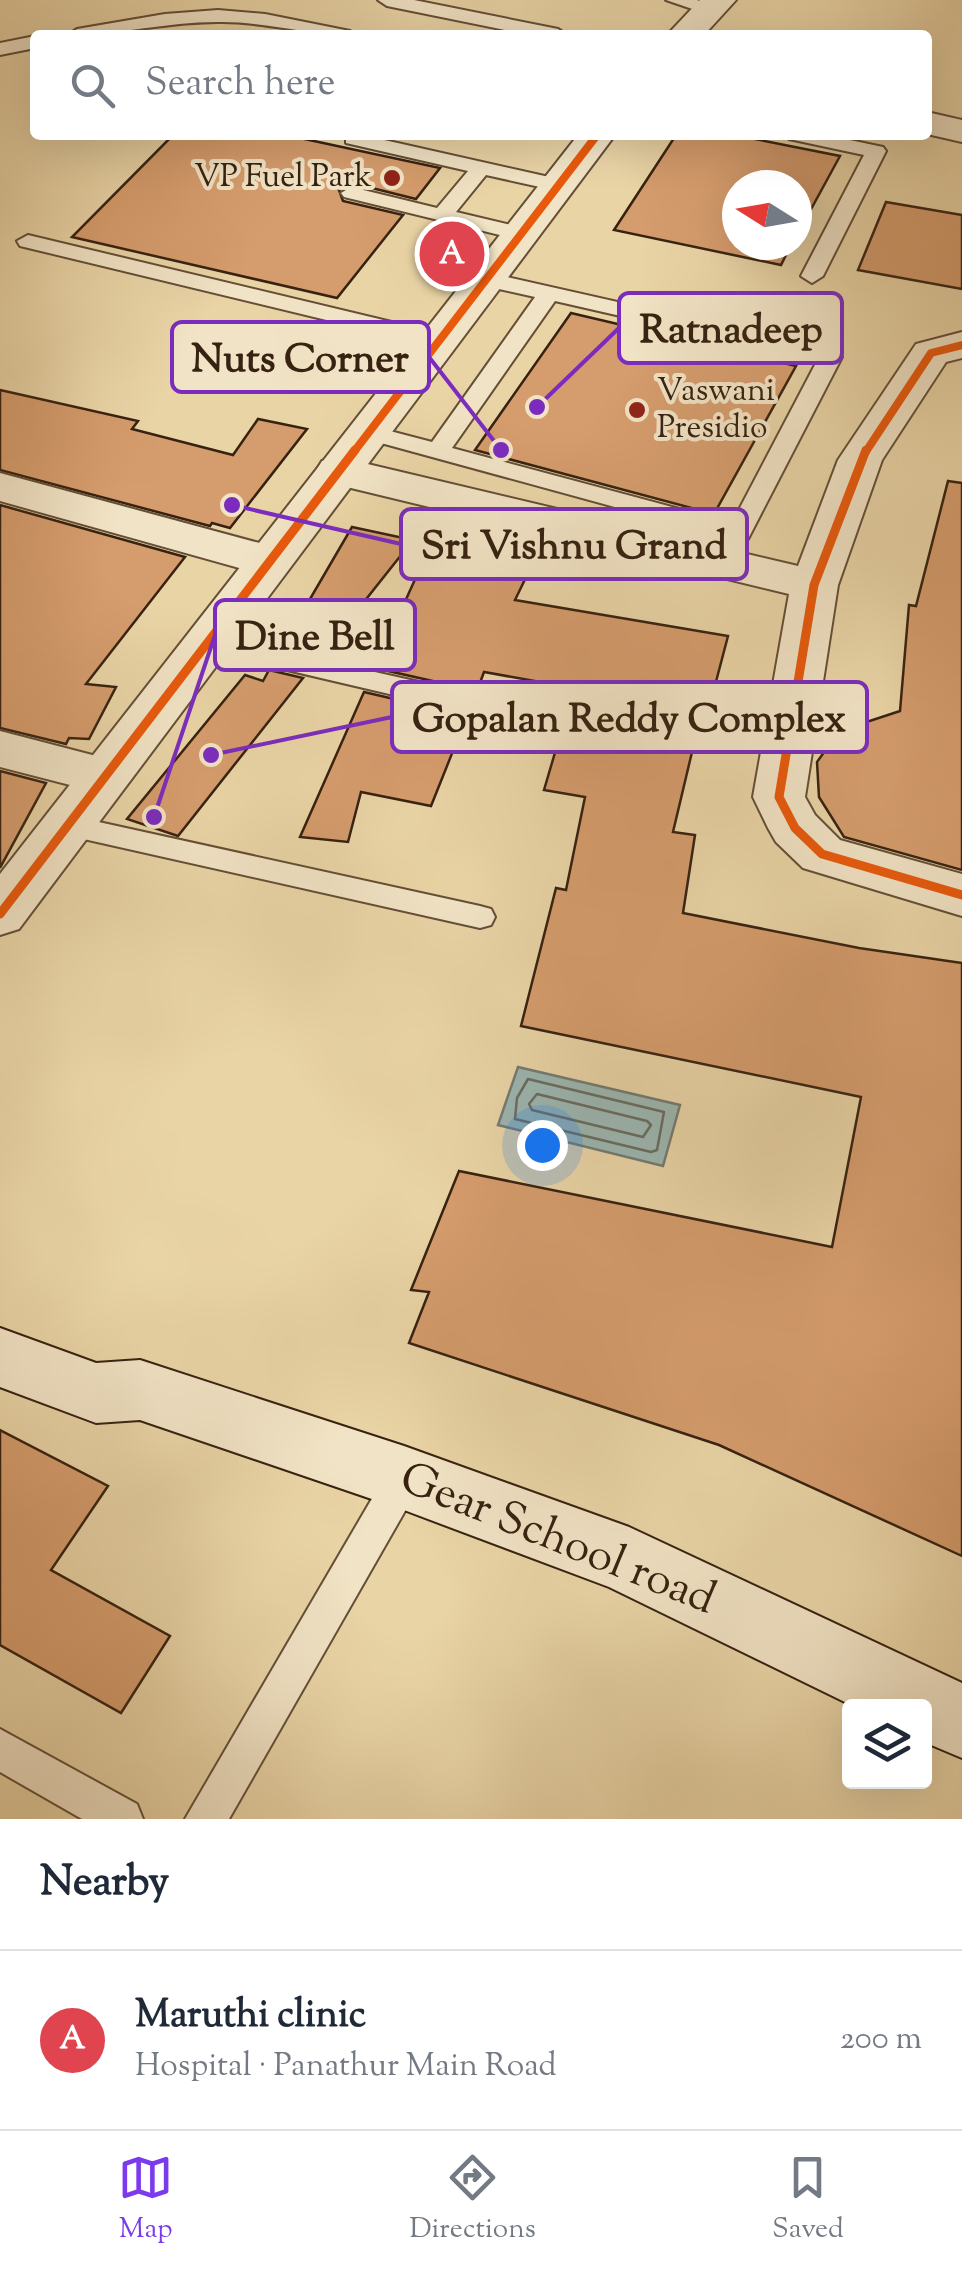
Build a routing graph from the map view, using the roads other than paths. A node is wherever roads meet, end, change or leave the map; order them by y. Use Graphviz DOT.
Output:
graph roads {
  1 [pos="387,0"];
  2 [pos="674,0"];
  3 [pos="715,5"];
  4 [pos="105,30"];
  5 [pos="319,30"];
  6 [pos="534,30"];
  7 [pos="689,30"];
  8 [pos="30,43"];
  9 [pos="0,48"];
  10 [pos="932,124"];
  11 [pos="962,131"];
  12 [pos="358,140"];
  13 [pos="593,140"];
  14 [pos="820,140"];
  15 [pos="481,168"];
  16 [pos="558,185"];
  17 [pos="350,194"];
  18 [pos="442,215"];
  19 [pos="520,234"];
  20 [pos="28,241"];
  21 [pos="812,276"];
  22 [pos="485,279"];
  23 [pos="550,292"];
  24 [pos="438,340"];
  25 [pos="962,345"];
  26 [pos="367,432"];
  27 [pos="438,450"];
  28 [pos="338,471"];
  29 [pos="0,487"];
  30 [pos="268,562"];
  31 [pos="814,585"];
  32 [pos="206,643"];
  33 [pos="526,716"];
  34 [pos="0,749"];
  35 [pos="105,776"];
  36 [pos="67,826"];
  37 [pos="962,895"];
  38 [pos="0,914"];
  39 [pos="480,917"];
  40 [pos="0,1321"];
  41 [pos="0,1358"];
  42 [pos="140,1390"];
  43 [pos="404,1478"];
  44 [pos="962,1721"];
  45 [pos="0,1749"];
  46 [pos="122,1819"];
  47 [pos="206,1819"];
  1 -- 6 [label="lane"];
  2 -- 3 [label="lane"];
  3 -- 7 [label="street"];
  4 -- 5 [label="lane"];
  8 -- 9 [label="lane"];
  10 -- 11 [label="street"];
  12 -- 15 [label="lane"];
  13 -- 16 [label="street"];
  14 -- 21 [label="lane"];
  15 -- 16 [label="lane"];
  15 -- 18 [label="lane"];
  16 -- 19 [label="street"];
  17 -- 18 [label="lane"];
  18 -- 19 [label="lane"];
  19 -- 22 [label="street"];
  20 -- 24 [label="lane"];
  22 -- 23 [label="lane"];
  22 -- 24 [label="street"];
  23 -- 27 [label="lane"];
  23 -- 27 [label="lane"];
  24 -- 26 [label="street"];
  25 -- 31 [label="street"];
  26 -- 27 [label="lane"];
  26 -- 28 [label="street"];
  28 -- 30 [label="street"];
  28 -- 31 [label="street"];
  29 -- 30 [label="street"];
  30 -- 32 [label="street"];
  31 -- 37 [label="street"];
  32 -- 33 [label="lane"];
  32 -- 35 [label="street"];
  34 -- 35 [label="street"];
  35 -- 36 [label="street"];
  36 -- 38 [label="street"];
  36 -- 39 [label="lane"];
  40 -- 42 [label="street, Gear School road"];
  41 -- 42 [label="street, Gear School road"];
  42 -- 43 [label="street, Gear School road"];
  43 -- 44 [label="street, Gear School road"];
  43 -- 47 [label="lane"];
  45 -- 46 [label="lane"];
}
